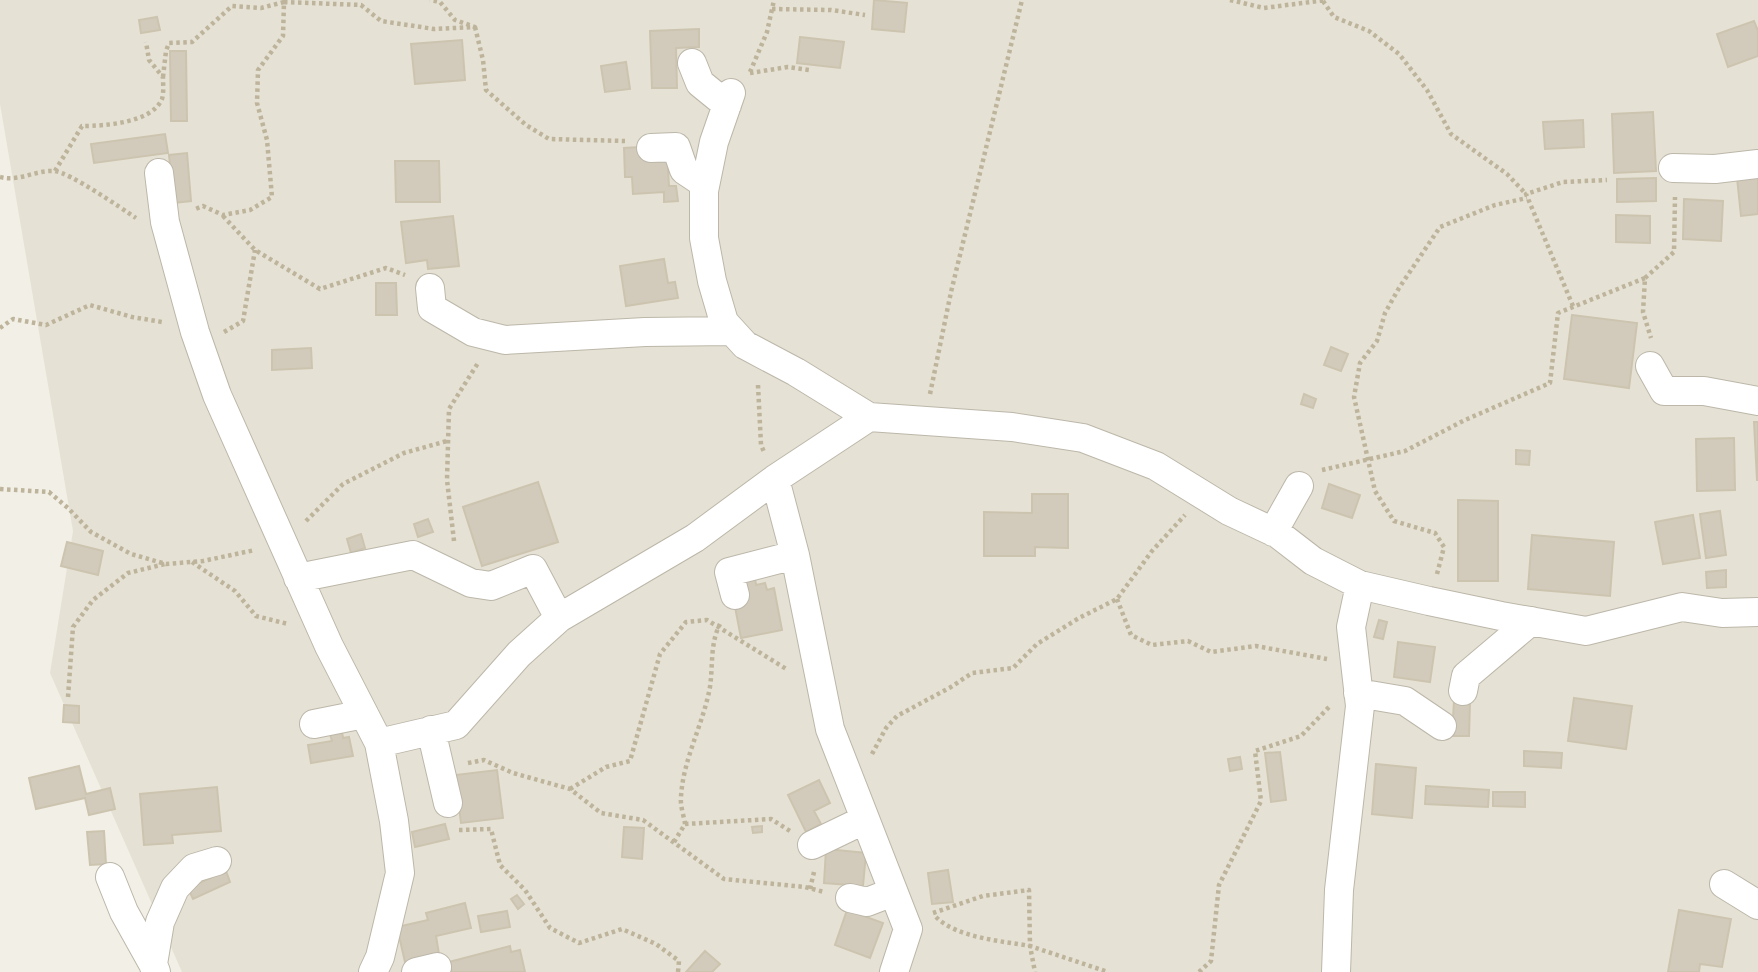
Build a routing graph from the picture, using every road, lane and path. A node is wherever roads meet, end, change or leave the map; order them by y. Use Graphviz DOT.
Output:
graph roads {
  1 [pos="430,0"];
  2 [pos="774,0"];
  3 [pos="1022,0"];
  4 [pos="1230,0"];
  5 [pos="1324,0"];
  6 [pos="285,1"];
  7 [pos="440,1"];
  8 [pos="772,9"];
  9 [pos="865,15"];
  10 [pos="475,27"];
  11 [pos="146,42"];
  12 [pos="692,63"];
  13 [pos="809,70"];
  14 [pos="163,77"];
  15 [pos="651,148"];
  16 [pos="1758,164"];
  17 [pos="1673,168"];
  18 [pos="55,171"];
  19 [pos="159,173"];
  20 [pos="0,177"];
  21 [pos="1607,180"];
  22 [pos="705,184"];
  23 [pos="1527,196"];
  24 [pos="223,215"];
  25 [pos="165,222"];
  26 [pos="255,250"];
  27 [pos="1645,278"];
  28 [pos="430,288"];
  29 [pos="1573,306"];
  30 [pos="0,328"];
  31 [pos="194,328"];
  32 [pos="739,338"];
  33 [pos="505,340"];
  34 [pos="1650,366"];
  35 [pos="1758,401"];
  36 [pos="869,417"];
  37 [pos="924,421"];
  38 [pos="447,440"];
  39 [pos="1368,460"];
  40 [pos="775,479"];
  41 [pos="1299,486"];
  42 [pos="0,489"];
  43 [pos="1204,495"];
  44 [pos="1273,531"];
  45 [pos="284,544"];
  46 [pos="795,555"];
  47 [pos="192,562"];
  48 [pos="166,564"];
  49 [pos="299,578"];
  50 [pos="471,583"];
  51 [pos="1360,585"];
  52 [pos="735,595"];
  53 [pos="1117,599"];
  54 [pos="1429,601"];
  55 [pos="1758,612"];
  56 [pos="559,618"];
  57 [pos="1531,621"];
  58 [pos="719,626"];
  59 [pos="323,633"];
  60 [pos="1354,665"];
  61 [pos="1458,680"];
  62 [pos="822,690"];
  63 [pos="1358,693"];
  64 [pos="68,697"];
  65 [pos="365,714"];
  66 [pos="314,724"];
  67 [pos="1442,726"];
  68 [pos="431,730"];
  69 [pos="379,743"];
  70 [pos="440,768"];
  71 [pos="850,782"];
  72 [pos="570,789"];
  73 [pos="448,803"];
  74 [pos="864,820"];
  75 [pos="685,824"];
  76 [pos="674,842"];
  77 [pos="812,845"];
  78 [pos="217,861"];
  79 [pos="110,877"];
  80 [pos="1724,884"];
  81 [pos="893,892"];
  82 [pos="850,898"];
  83 [pos="1758,905"];
  84 [pos="932,913"];
  85 [pos="908,929"];
  86 [pos="1030,946"];
  87 [pos="155,968"];
  88 [pos="380,971"];
  89 [pos="678,972"];
  90 [pos="894,972"];
  91 [pos="1035,972"];
  92 [pos="1108,972"];
  93 [pos="1199,972"];
  94 [pos="1336,972"];
  1 -- 7 [label="path"];
  2 -- 8 [label="path"];
  3 -- 37 [label="path"];
  4 -- 5 [label="path"];
  5 -- 23 [label="path"];
  6 -- 10 [label="path"];
  6 -- 14 [label="path"];
  6 -- 24 [label="path"];
  7 -- 10 [label="path"];
  8 -- 9 [label="path"];
  8 -- 13 [label="path"];
  10 -- 15 [label="path"];
  11 -- 14 [label="path"];
  12 -- 22 [label="street"];
  14 -- 18 [label="path"];
  15 -- 22 [label="street"];
  16 -- 17 [label="street"];
  17 -- 27 [label="path"];
  18 -- 20 [label="path"];
  18 -- 25 [label="path"];
  19 -- 25 [label="street"];
  21 -- 23 [label="path"];
  22 -- 32 [label="street"];
  23 -- 29 [label="path"];
  23 -- 39 [label="path"];
  24 -- 25 [label="path"];
  24 -- 26 [label="path"];
  25 -- 31 [label="street"];
  26 -- 28 [label="path"];
  26 -- 31 [label="path"];
  27 -- 29 [label="path"];
  27 -- 34 [label="path"];
  28 -- 33 [label="street"];
  29 -- 39 [label="path"];
  30 -- 31 [label="path"];
  31 -- 45 [label="street"];
  32 -- 33 [label="street"];
  32 -- 36 [label="street"];
  32 -- 40 [label="path"];
  33 -- 38 [label="path"];
  34 -- 35 [label="street"];
  36 -- 37 [label="street"];
  36 -- 40 [label="street"];
  37 -- 43 [label="street"];
  38 -- 45 [label="path"];
  38 -- 50 [label="path"];
  39 -- 41 [label="path"];
  39 -- 54 [label="path"];
  40 -- 46 [label="street"];
  40 -- 56 [label="street"];
  41 -- 44 [label="street"];
  42 -- 48 [label="path"];
  43 -- 44 [label="street"];
  43 -- 53 [label="path"];
  44 -- 51 [label="street"];
  45 -- 47 [label="path"];
  45 -- 49 [label="street"];
  46 -- 52 [label="street"];
  46 -- 62 [label="street"];
  47 -- 48 [label="path"];
  47 -- 59 [label="path"];
  48 -- 64 [label="path"];
  49 -- 50 [label="street"];
  49 -- 59 [label="street"];
  50 -- 56 [label="street"];
  51 -- 54 [label="street"];
  51 -- 60 [label="street"];
  52 -- 58 [label="path"];
  53 -- 60 [label="path"];
  53 -- 71 [label="path"];
  54 -- 57 [label="street"];
  55 -- 57 [label="street"];
  56 -- 68 [label="street"];
  57 -- 61 [label="street"];
  58 -- 62 [label="path"];
  58 -- 72 [label="path"];
  58 -- 75 [label="path"];
  59 -- 65 [label="street"];
  60 -- 63 [label="street"];
  60 -- 93 [label="path"];
  62 -- 71 [label="street"];
  63 -- 67 [label="street"];
  63 -- 94 [label="street"];
  65 -- 66 [label="street"];
  65 -- 69 [label="street"];
  68 -- 69 [label="street"];
  68 -- 70 [label="street"];
  69 -- 88 [label="street"];
  70 -- 72 [label="path"];
  70 -- 73 [label="street"];
  71 -- 74 [label="street"];
  72 -- 76 [label="path"];
  73 -- 89 [label="path"];
  74 -- 77 [label="street"];
  74 -- 81 [label="street"];
  75 -- 76 [label="path"];
  75 -- 77 [label="path"];
  76 -- 82 [label="path"];
  78 -- 87 [label="street"];
  79 -- 87 [label="street"];
  80 -- 83 [label="street"];
  81 -- 82 [label="street"];
  81 -- 85 [label="street"];
  84 -- 85 [label="path"];
  84 -- 86 [label="path"];
  84 -- 86 [label="path"];
  85 -- 90 [label="street"];
  86 -- 91 [label="path"];
  86 -- 92 [label="path"];
}
